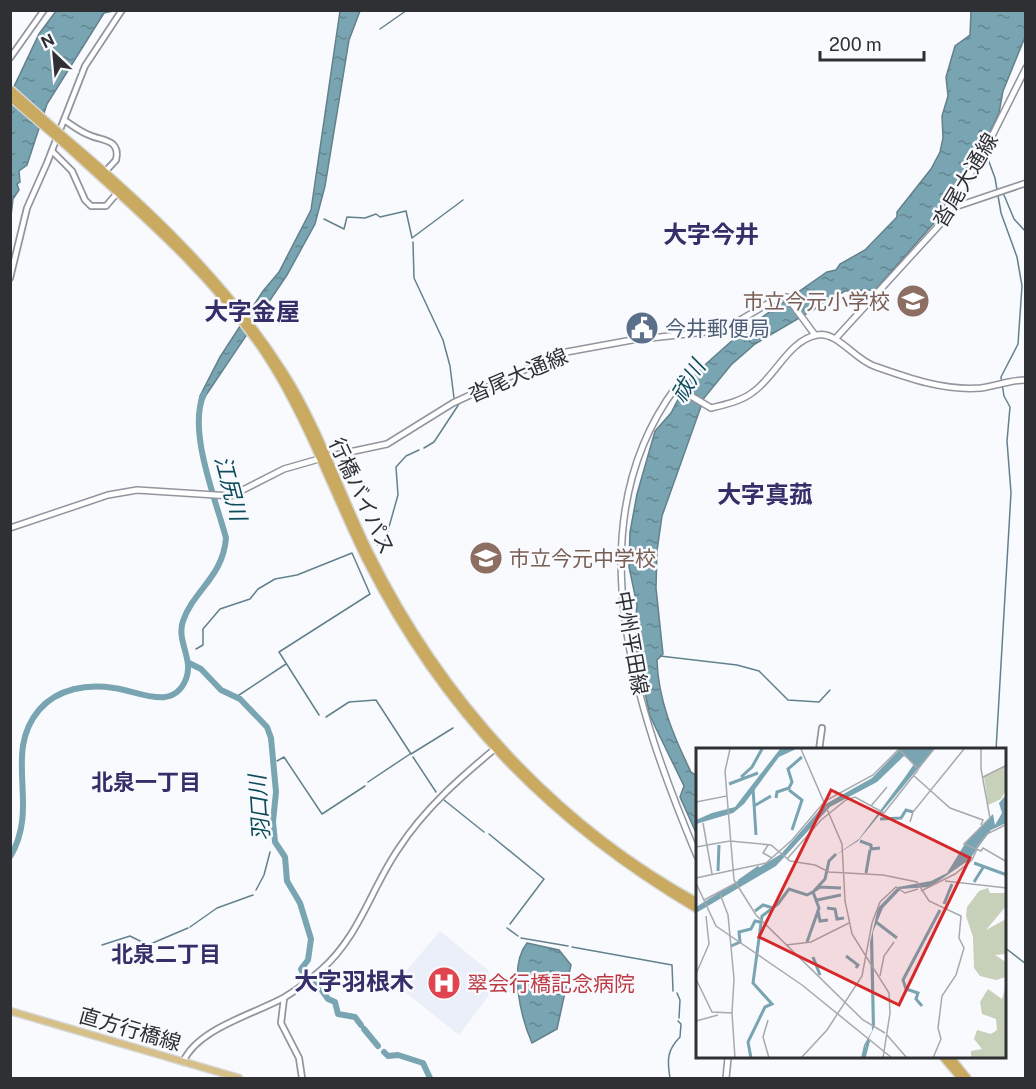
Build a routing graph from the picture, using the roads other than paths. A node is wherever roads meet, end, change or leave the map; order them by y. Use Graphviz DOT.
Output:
graph roads {
  1 [pos="44,10"];
  2 [pos="122,10"];
  3 [pos="10,58"];
  4 [pos="1026,68"];
  5 [pos="10,89"];
  6 [pos="10,97"];
  7 [pos="64,120"];
  8 [pos="62,138"];
  9 [pos="52,152"];
  10 [pos="104,172"];
  11 [pos="1026,183"];
  12 [pos="118,192"];
  13 [pos="952,208"];
  14 [pos="10,278"];
  15 [pos="241,315"];
  16 [pos="814,335"];
  17 [pos="836,338"];
  18 [pos="1026,380"];
  19 [pos="323,457"];
  20 [pos="10,528"];
  21 [pos="822,728"];
  22 [pos="496,747"];
  23 [pos="819,748"];
  24 [pos="696,854"];
  25 [pos="696,901"];
  26 [pos="696,908"];
  27 [pos="284,998"];
  28 [pos="10,1011"];
  29 [pos="728,1059"];
  30 [pos="945,1059"];
  31 [pos="952,1059"];
  32 [pos="183,1062"];
  33 [pos="239,1078"];
  34 [pos="302,1078"];
  35 [pos="726,1078"];
  36 [pos="961,1078"];
  37 [pos="967,1078"];
  1 -- 3 [label="street"];
  2 -- 7 [label="street"];
  4 -- 13 [label="main road, 沓尾大通線"];
  5 -- 8 [label="highway, 行橋バイパス, bridge"];
  6 -- 8 [label="highway, 行橋バイパス, bridge"];
  7 -- 9 [label="street"];
  7 -- 10 [label="street"];
  8 -- 10 [label="highway, 行橋バイパス"];
  8 -- 12 [label="highway, 行橋バイパス"];
  9 -- 12 [label="street"];
  9 -- 14 [label="street"];
  10 -- 15 [label="highway, 行橋バイパス"];
  11 -- 13 [label="street"];
  12 -- 15 [label="highway, 行橋バイパス"];
  13 -- 17 [label="main road, 沓尾大通線"];
  15 -- 19 [label="highway, 行橋バイパス"];
  16 -- 17 [label="main road"];
  16 -- 19 [label="main road, 沓尾大通線"];
  16 -- 24 [label="main road, 中州平田線"];
  17 -- 18 [label="main road"];
  19 -- 20 [label="main road, 沓尾大通線"];
  19 -- 22 [label="highway, 行橋バイパス"];
  21 -- 23 [label="street"];
  22 -- 25 [label="highway, 行橋バイパス"];
  22 -- 26 [label="highway, 行橋バイパス"];
  22 -- 27 [label="street"];
  27 -- 32 [label="street"];
  27 -- 34 [label="street"];
  28 -- 32 [label="main road, 直方行橋線"];
  29 -- 35 [label="main road"];
  30 -- 36 [label="highway"];
  31 -- 37 [label="highway"];
  32 -- 33 [label="main road, 直方行橋線"];
}
